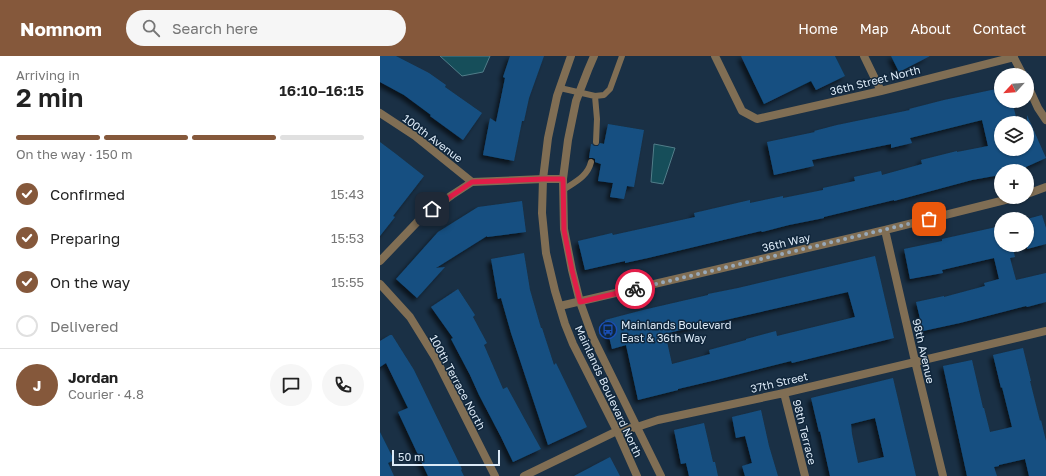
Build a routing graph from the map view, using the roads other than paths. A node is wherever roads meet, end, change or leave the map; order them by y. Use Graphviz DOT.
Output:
graph roads {
  1 [pos="571,56"];
  2 [pos="594,56"];
  3 [pos="622,56"];
  4 [pos="714,56"];
  5 [pos="864,56"];
  6 [pos="1014,56"];
  7 [pos="1019,68"];
  8 [pos="560,88"];
  9 [pos="881,90"];
  10 [pos="579,93"];
  11 [pos="595,96"];
  12 [pos="1034,99"];
  13 [pos="380,113"];
  14 [pos="1046,120"];
  15 [pos="596,142"];
  16 [pos="592,162"];
  17 [pos="543,179"];
  18 [pos="563,179"];
  19 [pos="472,182"];
  20 [pos="1046,187"];
  21 [pos="563,190"];
  22 [pos="1034,191"];
  23 [pos="994,203"];
  24 [pos="885,230"];
  25 [pos="380,261"];
  26 [pos="380,284"];
  27 [pos="580,302"];
  28 [pos="560,306"];
  29 [pos="1046,331"];
  30 [pos="915,361"];
  31 [pos="784,392"];
  32 [pos="637,427"];
  33 [pos="617,430"];
  34 [pos="495,476"];
  35 [pos="524,476"];
  36 [pos="637,476"];
  37 [pos="661,476"];
  38 [pos="805,476"];
  39 [pos="943,476"];
  1 -- 8 [label="street, Mainlands Boulevard North"];
  2 -- 10 [label="street"];
  3 -- 11 [label="lane"];
  4 -- 9 [label="street, 36th Street North"];
  5 -- 9 [label="street"];
  6 -- 7 [label="street"];
  6 -- 9 [label="street, 36th Street North"];
  8 -- 10 [label="lane"];
  8 -- 17 [label="street, Mainlands Boulevard North"];
  10 -- 11 [label="lane"];
  10 -- 18 [label="street"];
  11 -- 15 [label="lane"];
  12 -- 14 [label="street"];
  13 -- 19 [label="street, 100th Avenue"];
  16 -- 21 [label="lane"];
  17 -- 18 [label="street"];
  17 -- 19 [label="street"];
  17 -- 28 [label="street, Mainlands Boulevard North"];
  18 -- 21 [label="street"];
  19 -- 25 [label="street"];
  20 -- 22 [label="street"];
  21 -- 27 [label="street"];
  23 -- 24 [label="street, 36th Way"];
  24 -- 27 [label="street, 36th Way"];
  24 -- 30 [label="street, 98th Avenue"];
  26 -- 34 [label="street, 100th Terrace North"];
  27 -- 28 [label="street, 36th Way"];
  27 -- 32 [label="street"];
  28 -- 33 [label="street, Mainlands Boulevard North"];
  29 -- 30 [label="street, 37th Street"];
  30 -- 31 [label="street, 37th Street"];
  30 -- 39 [label="street, 98th Avenue"];
  31 -- 32 [label="street, 37th Street"];
  31 -- 38 [label="street, 98th Terrace"];
  32 -- 33 [label="street, 37th Street"];
  32 -- 37 [label="street"];
  33 -- 35 [label="street, 37th Street"];
  33 -- 36 [label="street, Mainlands Boulevard North"];
}
